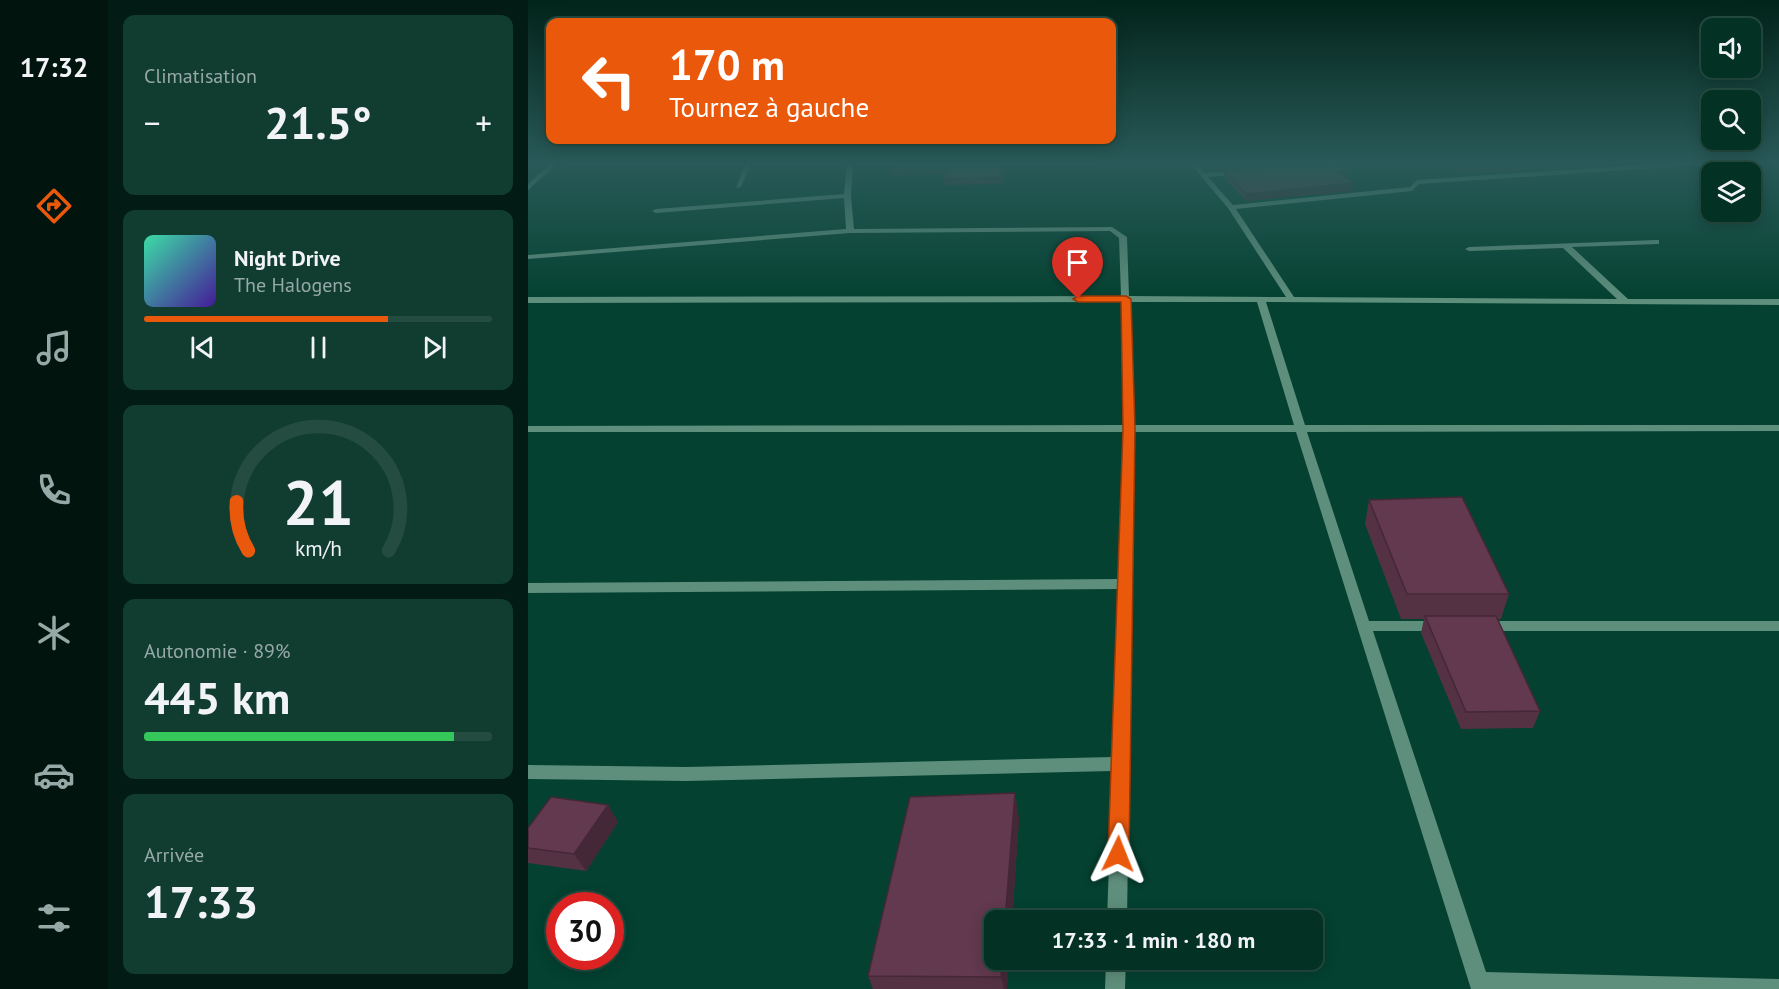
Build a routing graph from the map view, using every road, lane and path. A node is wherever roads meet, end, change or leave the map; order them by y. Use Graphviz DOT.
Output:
graph roads {
  1 [pos="692,208"];
  2 [pos="848,208"];
  3 [pos="1232,208"];
  4 [pos="656,211"];
  5 [pos="850,231"];
  6 [pos="1656,242"];
  7 [pos="1566,246"];
  8 [pos="1468,249"];
  9 [pos="528,257"];
  10 [pos="1126,299"];
  11 [pos="528,300"];
  12 [pos="1261,300"];
  13 [pos="1292,300"];
  14 [pos="1625,301"];
  15 [pos="1779,302"];
  16 [pos="1300,428"];
  17 [pos="1779,428"];
  18 [pos="528,429"];
  19 [pos="1129,429"];
  20 [pos="1125,584"];
  21 [pos="528,588"];
  22 [pos="1363,626"];
  23 [pos="1446,626"];
  24 [pos="1470,626"];
  25 [pos="1779,626"];
  26 [pos="1121,764"];
  27 [pos="528,772"];
  28 [pos="1117,910"];
  29 [pos="1116,970"];
  30 [pos="1480,986"];
  31 [pos="1115,989"];
  32 [pos="1779,989"];
  1 -- 4 [label="street"];
  2 -- 5 [label="street"];
  3 -- 13 [label="street"];
  5 -- 9 [label="street"];
  5 -- 10 [label="street"];
  6 -- 7 [label="street"];
  7 -- 8 [label="street"];
  7 -- 14 [label="street"];
  10 -- 11 [label="street"];
  10 -- 12 [label="street"];
  10 -- 19 [label="street"];
  12 -- 13 [label="street"];
  12 -- 16 [label="street"];
  13 -- 14 [label="street"];
  14 -- 15 [label="street"];
  16 -- 17 [label="street"];
  16 -- 19 [label="street"];
  16 -- 22 [label="street"];
  18 -- 19 [label="street"];
  19 -- 20 [label="street"];
  20 -- 21 [label="street"];
  20 -- 26 [label="street"];
  22 -- 23 [label="street"];
  22 -- 30 [label="street"];
  24 -- 25 [label="street"];
  26 -- 27 [label="street"];
  26 -- 28 [label="street"];
  29 -- 31 [label="street"];
  30 -- 32 [label="street"];
}
